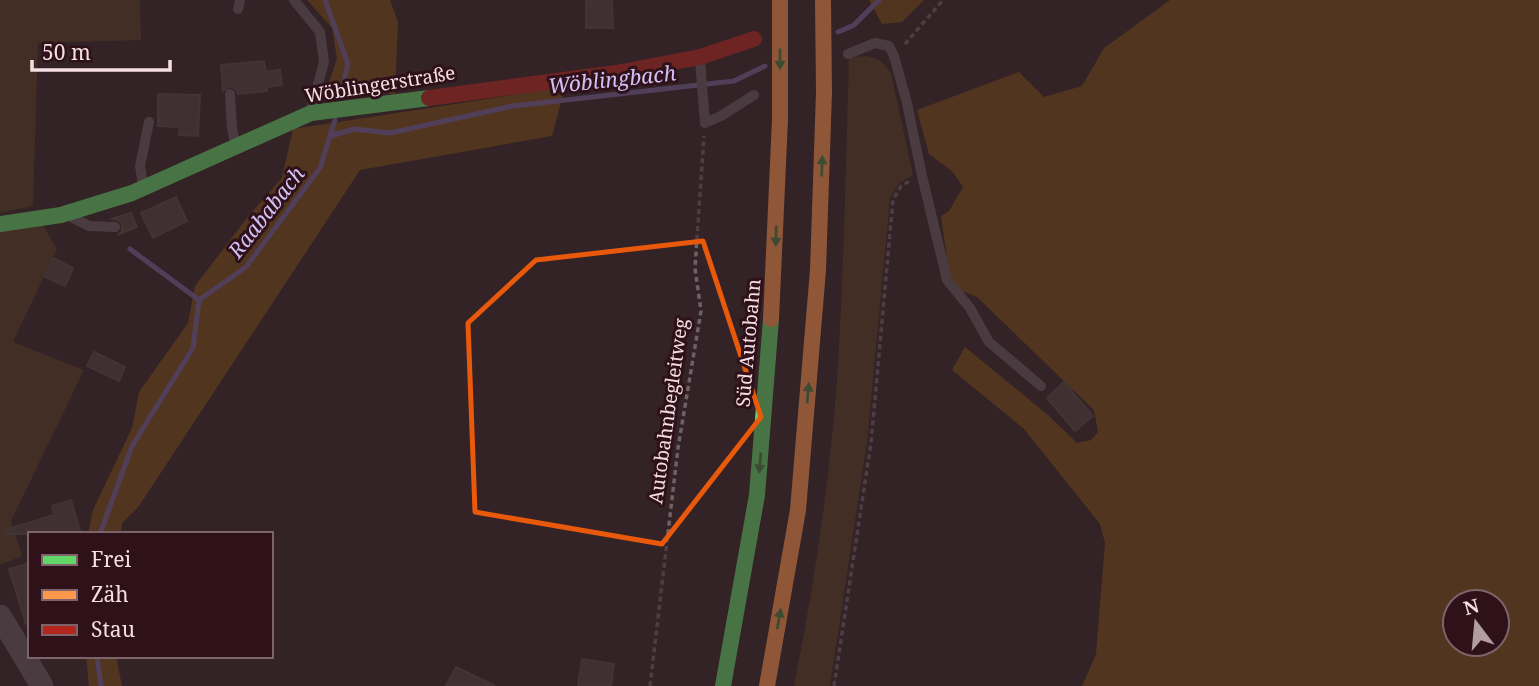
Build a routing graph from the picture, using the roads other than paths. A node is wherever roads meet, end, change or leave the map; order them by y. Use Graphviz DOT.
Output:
graph roads {
  1 [pos="294,0"];
  2 [pos="780,0"];
  3 [pos="823,0"];
  4 [pos="754,39"];
  5 [pos="848,54"];
  6 [pos="701,61"];
  7 [pos="230,94"];
  8 [pos="754,95"];
  9 [pos="318,112"];
  10 [pos="149,122"];
  11 [pos="236,145"];
  12 [pos="143,188"];
  13 [pos="70,213"];
  14 [pos="0,224"];
  15 [pos="115,227"];
  16 [pos="1041,386"];
  17 [pos="0,616"];
  18 [pos="42,686"];
  19 [pos="723,686"];
  20 [pos="767,686"];
  1 -- 9 [label="lane"];
  2 -- 19 [label="main road, Süd Autobahn, one-way, bridge"];
  20 -- 3 [label="main road, one-way, bridge"];
  4 -- 6 [label="main road, Wöblingerstraße"];
  5 -- 16 [label="lane"];
  6 -- 8 [label="lane"];
  6 -- 9 [label="main road, Wöblingerstraße"];
  7 -- 11 [label="lane"];
  9 -- 11 [label="main road, Wöblingerstraße"];
  10 -- 12 [label="lane"];
  11 -- 12 [label="main road, Wöblingerstraße"];
  12 -- 13 [label="main road, Wöblingerstraße"];
  13 -- 14 [label="main road, Wöblingerstraße"];
  13 -- 15 [label="lane"];
  17 -- 18 [label="street"];
}
